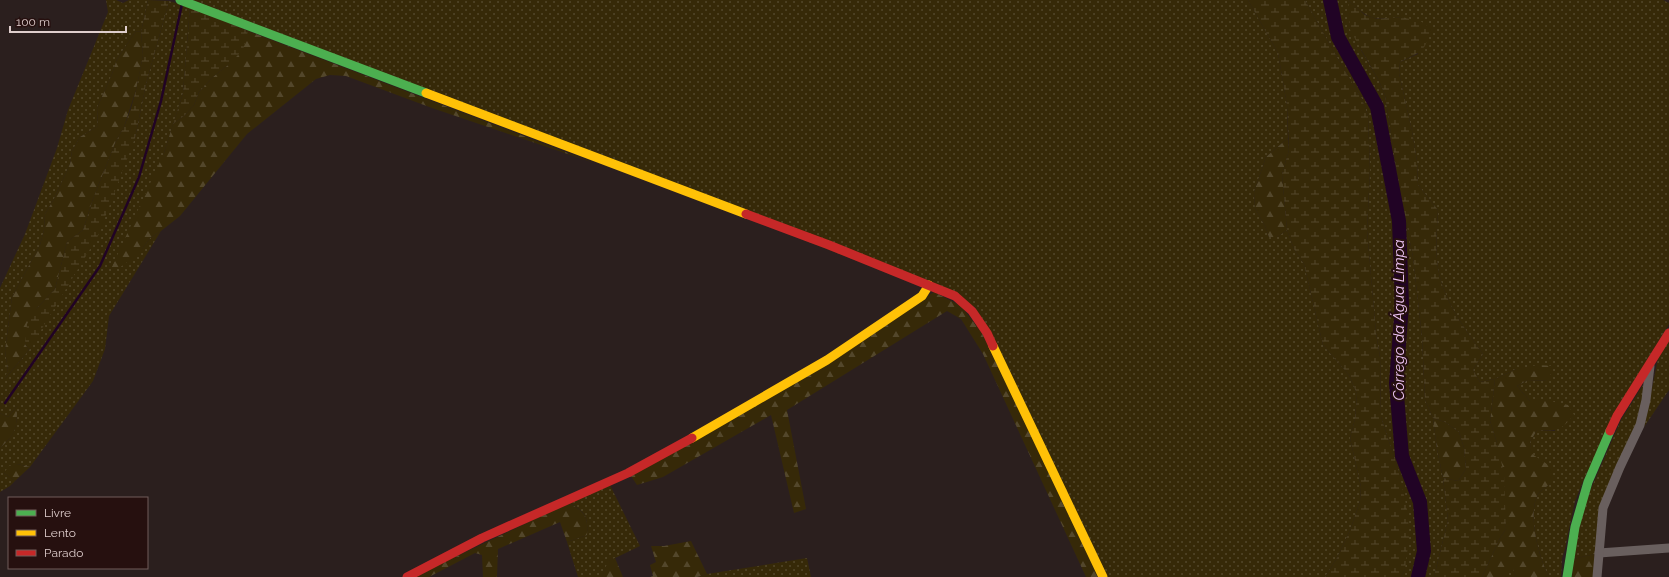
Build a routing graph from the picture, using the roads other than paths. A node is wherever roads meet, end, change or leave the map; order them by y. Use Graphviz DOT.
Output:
graph roads {
  1 [pos="180,0"];
  2 [pos="929,285"];
  3 [pos="1669,333"];
  4 [pos="1650,364"];
  5 [pos="1669,548"];
  6 [pos="1599,553"];
  7 [pos="407,577"];
  8 [pos="1103,577"];
  9 [pos="1568,577"];
  10 [pos="1597,577"];
  1 -- 2 [label="street"];
  2 -- 7 [label="street"];
  2 -- 8 [label="street"];
  3 -- 4 [label="street"];
  4 -- 6 [label="street"];
  4 -- 9 [label="street"];
  5 -- 6 [label="street"];
  6 -- 10 [label="street"];
}
